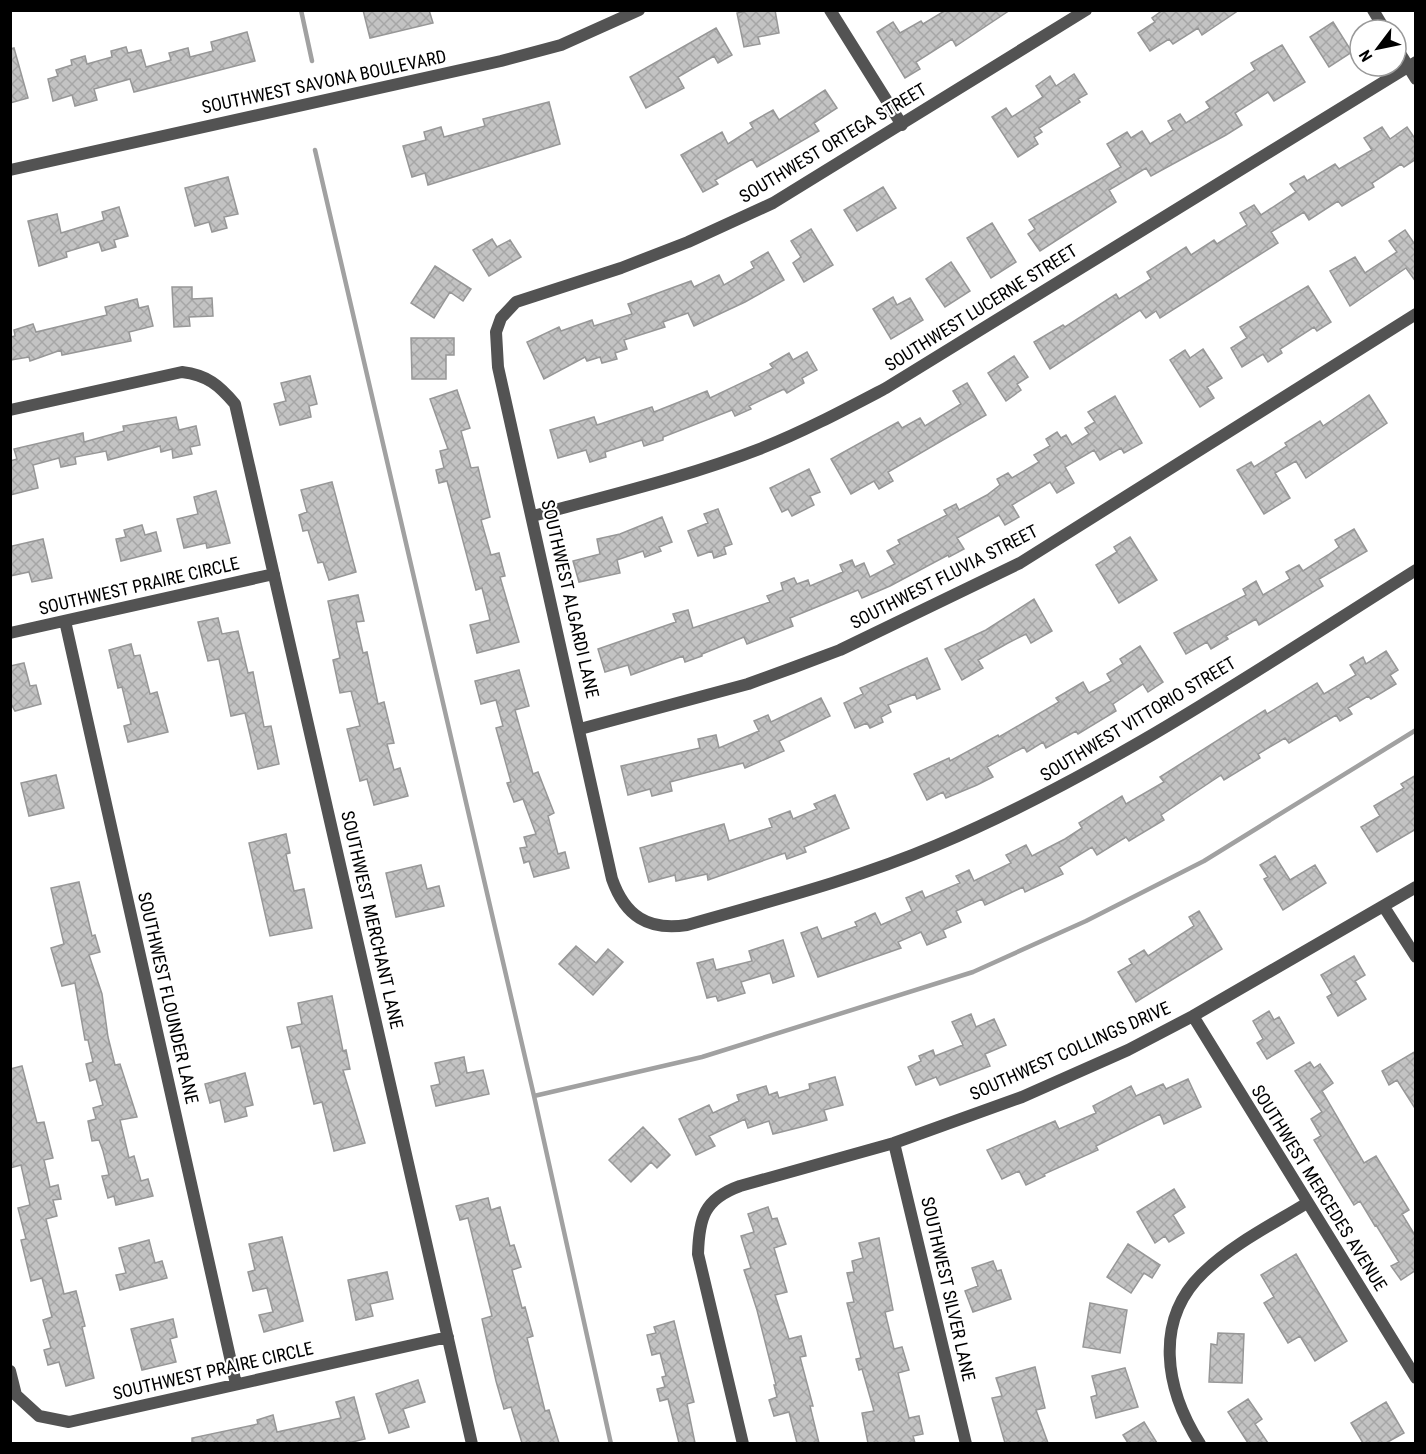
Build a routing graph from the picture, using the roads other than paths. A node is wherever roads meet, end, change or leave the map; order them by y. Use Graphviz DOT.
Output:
graph roads {
  1 [pos="639,10"];
  2 [pos="830,10"];
  3 [pos="1086,10"];
  4 [pos="1412,64"];
  5 [pos="1416,79"];
  6 [pos="902,125"];
  7 [pos="10,170"];
  8 [pos="516,302"];
  9 [pos="1416,314"];
  10 [pos="10,410"];
  11 [pos="533,516"];
  12 [pos="1416,570"];
  13 [pos="274,574"];
  14 [pos="64,621"];
  15 [pos="10,633"];
  16 [pos="580,729"];
  17 [pos="1416,887"];
  18 [pos="626,907"];
  19 [pos="1384,907"];
  20 [pos="1416,957"];
  21 [pos="1193,1016"];
  22 [pos="894,1143"];
  23 [pos="1307,1203"];
  24 [pos="448,1337"];
  25 [pos="10,1371"];
  26 [pos="1416,1378"];
  27 [pos="236,1384"];
  28 [pos="472,1443"];
  29 [pos="743,1443"];
  30 [pos="966,1443"];
  31 [pos="1200,1443"];
  1 -- 7 [label="street, SOUTHWEST SAVONA BOULEVARD"];
  2 -- 6 [label="street"];
  3 -- 6 [label="street, SOUTHWEST ORTEGA STREET"];
  4 -- 5 [label="street"];
  4 -- 11 [label="street, SOUTHWEST LUCERNE STREET"];
  6 -- 8 [label="street, SOUTHWEST ORTEGA STREET"];
  8 -- 11 [label="street, SOUTHWEST ALGARDI LANE"];
  9 -- 16 [label="street, SOUTHWEST FLUVIA STREET"];
  10 -- 13 [label="street, SOUTHWEST MERCHANT LANE"];
  11 -- 16 [label="street, SOUTHWEST ALGARDI LANE"];
  12 -- 18 [label="street, SOUTHWEST VITTORIO STREET"];
  13 -- 14 [label="street, SOUTHWEST PRAIRE CIRCLE"];
  13 -- 24 [label="street, SOUTHWEST MERCHANT LANE"];
  14 -- 15 [label="street, SOUTHWEST PRAIRE CIRCLE"];
  14 -- 27 [label="street, SOUTHWEST FLOUNDER LANE"];
  16 -- 18 [label="street, SOUTHWEST ALGARDI LANE"];
  17 -- 19 [label="street, SOUTHWEST COLLINGS DRIVE"];
  19 -- 20 [label="street"];
  19 -- 21 [label="street, SOUTHWEST COLLINGS DRIVE"];
  21 -- 22 [label="street, SOUTHWEST COLLINGS DRIVE"];
  21 -- 23 [label="street, SOUTHWEST MERCEDES AVENUE"];
  22 -- 29 [label="street, SOUTHWEST COLLINGS DRIVE"];
  22 -- 30 [label="street, SOUTHWEST SILVER LANE"];
  23 -- 26 [label="street, SOUTHWEST MERCEDES AVENUE"];
  23 -- 31 [label="street"];
  24 -- 27 [label="street, SOUTHWEST PRAIRE CIRCLE"];
  24 -- 28 [label="street, SOUTHWEST MERCHANT LANE"];
  25 -- 27 [label="street, SOUTHWEST PRAIRE CIRCLE"];
}
